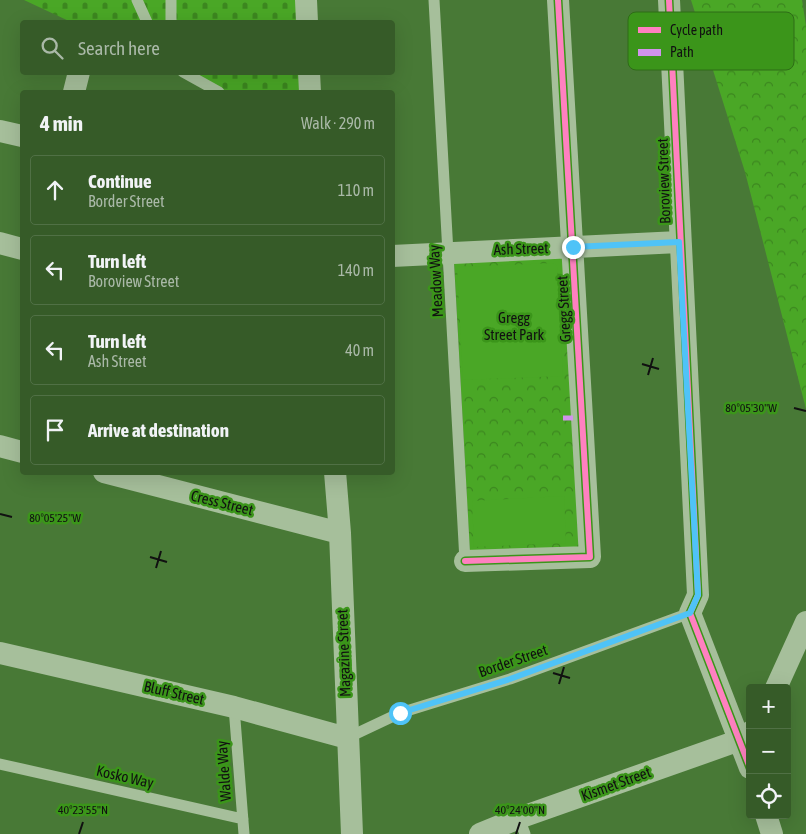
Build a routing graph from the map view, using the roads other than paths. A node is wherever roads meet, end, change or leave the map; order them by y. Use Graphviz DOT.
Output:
graph roads {
  1 [pos="136,0"];
  2 [pos="171,0"];
  3 [pos="306,0"];
  4 [pos="434,0"];
  5 [pos="558,0"];
  6 [pos="146,20"];
  7 [pos="171,20"];
  8 [pos="307,20"];
  9 [pos="672,70"];
  10 [pos="78,75"];
  11 [pos="188,75"];
  12 [pos="310,75"];
  13 [pos="74,90"];
  14 [pos="215,90"];
  15 [pos="310,90"];
  16 [pos="0,131"];
  17 [pos="20,136"];
  18 [pos="679,242"];
  19 [pos="0,244"];
  20 [pos="573,247"];
  21 [pos="20,249"];
  22 [pos="449,252"];
  23 [pos="395,256"];
  24 [pos="0,446"];
  25 [pos="20,451"];
  26 [pos="116,475"];
  27 [pos="335,475"];
  28 [pos="340,532"];
  29 [pos="465,561"];
  30 [pos="690,613"];
  31 [pos="806,622"];
  32 [pos="0,653"];
  33 [pos="778,684"];
  34 [pos="234,706"];
  35 [pos="745,736"];
  36 [pos="347,738"];
  37 [pos="0,764"];
  38 [pos="243,819"];
  39 [pos="767,819"];
  40 [pos="522,826"];
  41 [pos="244,834"];
  42 [pos="352,834"];
  43 [pos="480,834"];
  44 [pos="772,834"];
  1 -- 6 [label="lane"];
  2 -- 7 [label="lane"];
  3 -- 8 [label="street"];
  4 -- 22 [label="lane, Meadow Way"];
  5 -- 20 [label="street, Gregg Street"];
  9 -- 18 [label="street, Boroview Street"];
  10 -- 13 [label="street"];
  11 -- 14 [label="lane"];
  12 -- 15 [label="street"];
  16 -- 17 [label="street"];
  18 -- 20 [label="street, Ash Street"];
  18 -- 30 [label="street, Boroview Street"];
  19 -- 21 [label="street"];
  20 -- 22 [label="street, Ash Street"];
  20 -- 29 [label="street, Gregg Street"];
  22 -- 23 [label="street, Ash Street"];
  22 -- 29 [label="lane, Meadow Way"];
  24 -- 25 [label="street"];
  26 -- 28 [label="street, Cress Street"];
  27 -- 28 [label="street, Magazine Street"];
  28 -- 36 [label="street, Magazine Street"];
  30 -- 35 [label="street"];
  30 -- 36 [label="lane, Border Street"];
  31 -- 33 [label="street"];
  32 -- 34 [label="street, Bluff Street"];
  34 -- 36 [label="street, Bluff Street"];
  34 -- 38 [label="lane, Walde Way"];
  35 -- 40 [label="street, Kismet Street"];
  36 -- 42 [label="street, Magazine Street"];
  37 -- 38 [label="lane, Kosko Way"];
  38 -- 41 [label="lane, Walde Way"];
  39 -- 44 [label="street"];
  40 -- 43 [label="street, Kismet Street"];
}
